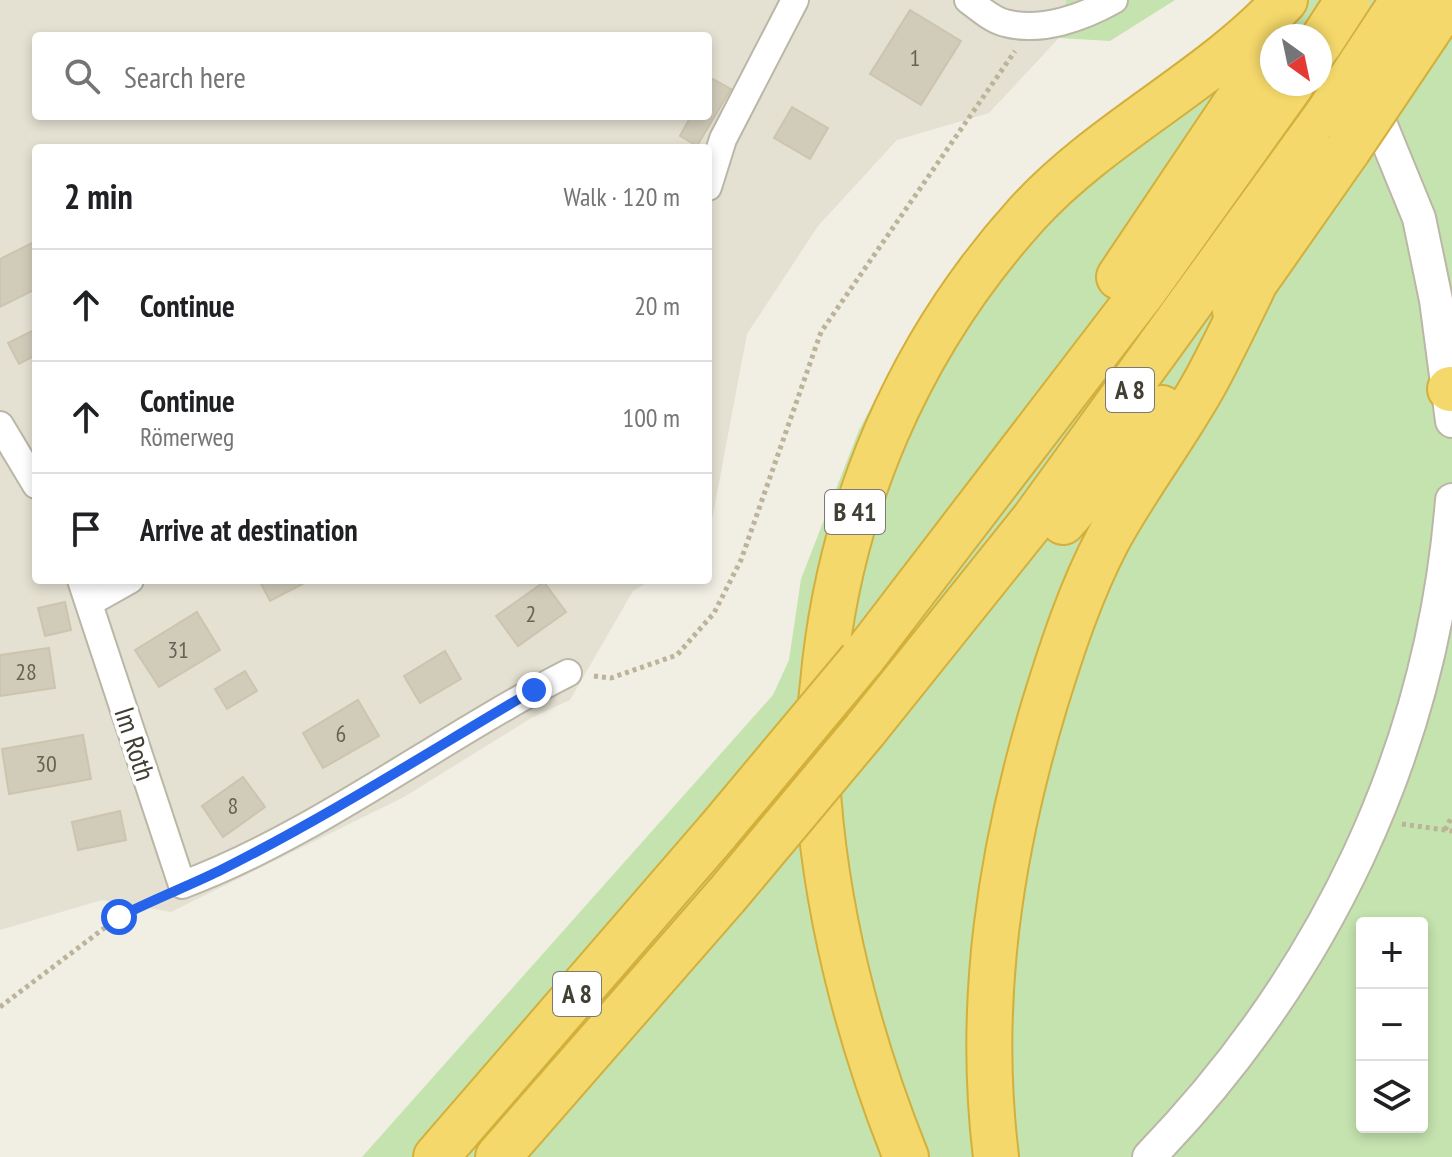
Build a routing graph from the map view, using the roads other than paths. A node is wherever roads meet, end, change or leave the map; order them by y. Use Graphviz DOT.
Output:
graph roads {
  1 [pos="795,0"];
  2 [pos="968,0"];
  3 [pos="1114,0"];
  4 [pos="1330,0"];
  5 [pos="1348,0"];
  6 [pos="1427,10"];
  7 [pos="1282,20"];
  8 [pos="1332,25"];
  9 [pos="1283,96"];
  10 [pos="1338,133"];
  11 [pos="712,174"];
  12 [pos="1253,287"];
  13 [pos="1451,400"];
  14 [pos="0,425"];
  15 [pos="32,478"];
  16 [pos="994,489"];
  17 [pos="1452,500"];
  18 [pos="115,584"];
  19 [pos="85,592"];
  20 [pos="924,658"];
  21 [pos="568,673"];
  22 [pos="436,1157"];
  23 [pos="498,1157"];
  24 [pos="906,1157"];
  25 [pos="996,1157"];
  26 [pos="1149,1157"];
  1 -- 11 [label="street"];
  2 -- 3 [label="street"];
  4 -- 13 [label="street"];
  5 -- 8 [label="highway, bridge"];
  6 -- 10 [label="highway, A 8, bridge"];
  7 -- 16 [label="highway"];
  7 -- 24 [label="highway, B 41"];
  9 -- 16 [label="highway, A 8"];
  10 -- 12 [label="highway"];
  10 -- 20 [label="highway, A 8"];
  12 -- 20 [label="highway"];
  12 -- 25 [label="highway"];
  14 -- 15 [label="street"];
  16 -- 22 [label="highway, A 8, bridge"];
  17 -- 26 [label="street"];
  18 -- 19 [label="street, Im Roth"];
  19 -- 21 [label="street, Im Roth"];
  20 -- 23 [label="highway, A 8, bridge"];
}
